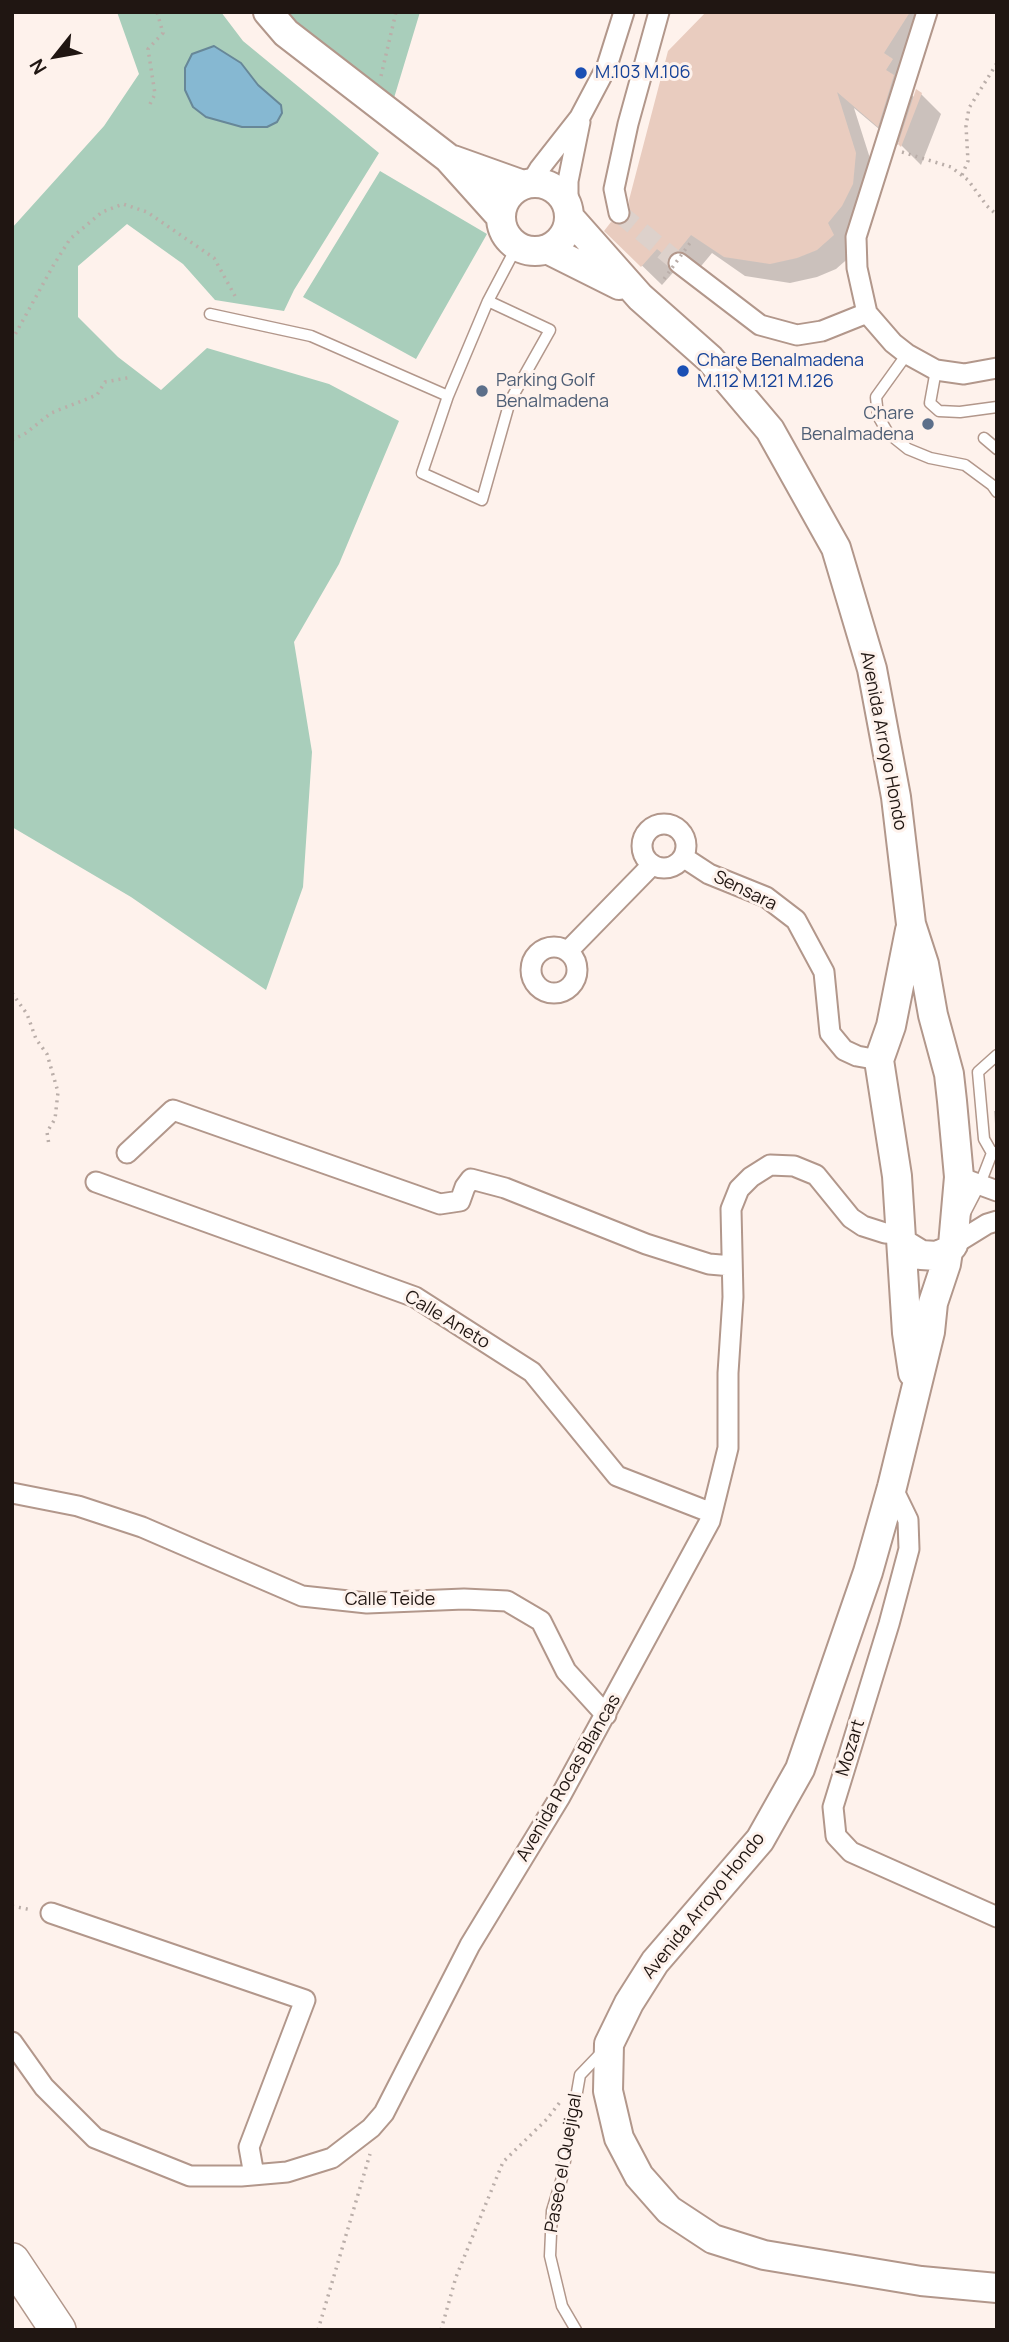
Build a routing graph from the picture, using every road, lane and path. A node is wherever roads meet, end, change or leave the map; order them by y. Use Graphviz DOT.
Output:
graph roads {
  1 [pos="157,12"];
  2 [pos="268,12"];
  3 [pos="396,12"];
  4 [pos="624,12"];
  5 [pos="659,12"];
  6 [pos="927,12"];
  7 [pos="997,63"];
  8 [pos="375,102"];
  9 [pos="150,104"];
  10 [pos="580,117"];
  11 [pos="883,147"];
  12 [pos="448,158"];
  13 [pos="962,175"];
  14 [pos="527,184"];
  15 [pos="569,213"];
  16 [pos="619,213"];
  17 [pos="997,215"];
  18 [pos="501,216"];
  19 [pos="690,243"];
  20 [pos="517,246"];
  21 [pos="547,249"];
  22 [pos="679,263"];
  23 [pos="663,279"];
  24 [pos="235,296"];
  25 [pos="640,297"];
  26 [pos="488,302"];
  27 [pos="867,313"];
  28 [pos="210,314"];
  29 [pos="12,340"];
  30 [pos="907,355"];
  31 [pos="997,368"];
  32 [pos="936,370"];
  33 [pos="132,377"];
  34 [pos="448,396"];
  35 [pos="997,407"];
  36 [pos="985,438"];
  37 [pos="12,440"];
  38 [pos="997,449"];
  39 [pos="997,492"];
  40 [pos="683,857"];
  41 [pos="652,865"];
  42 [pos="911,924"];
  43 [pos="568,951"];
  44 [pos="12,993"];
  45 [pos="939,1042"];
  46 [pos="884,1049"];
  47 [pos="997,1055"];
  48 [pos="978,1072"];
  49 [pos="949,1074"];
  50 [pos="49,1146"];
  51 [pos="127,1153"];
  52 [pos="995,1153"];
  53 [pos="96,1182"];
  54 [pos="979,1184"];
  55 [pos="997,1222"];
  56 [pos="902,1239"];
  57 [pos="953,1240"];
  58 [pos="732,1266"];
  59 [pos="916,1388"];
  60 [pos="892,1487"];
  61 [pos="12,1493"];
  62 [pos="712,1513"];
  63 [pos="606,1715"];
  64 [pos="51,1913"];
  65 [pos="997,1917"];
  66 [pos="12,2042"];
  67 [pos="609,2044"];
  68 [pos="580,2075"];
  69 [pos="371,2128"];
  70 [pos="254,2175"];
  71 [pos="12,2261"];
  72 [pos="997,2288"];
  73 [pos="58,2330"];
  74 [pos="318,2330"];
  75 [pos="441,2330"];
  76 [pos="576,2330"];
  1 -- 9 [label="path"];
  2 -- 8 [label="main road"];
  3 -- 8 [label="path"];
  4 -- 10 [label="street"];
  5 -- 16 [label="street"];
  6 -- 11 [label="street"];
  7 -- 13 [label="path"];
  8 -- 12 [label="main road"];
  10 -- 14 [label="street"];
  10 -- 15 [label="street"];
  11 -- 13 [label="path"];
  11 -- 27 [label="street"];
  12 -- 14 [label="main road"];
  12 -- 18 [label="main road"];
  13 -- 17 [label="path"];
  14 -- 15 [label="main road"];
  14 -- 18 [label="main road"];
  15 -- 21 [label="main road"];
  15 -- 25 [label="main road, Avenida Arroyo Hondo"];
  18 -- 20 [label="main road"];
  19 -- 23 [label="path, bridge"];
  20 -- 21 [label="main road"];
  20 -- 26 [label="lane"];
  21 -- 25 [label="main road, Avenida Arroyo Hondo"];
  22 -- 27 [label="street"];
  24 -- 29 [label="path"];
  25 -- 42 [label="main road, Avenida Arroyo Hondo"];
  26 -- 34 [label="lane"];
  26 -- 34 [label="lane"];
  27 -- 30 [label="street"];
  28 -- 34 [label="lane"];
  30 -- 32 [label="street"];
  30 -- 39 [label="lane"];
  31 -- 32 [label="street"];
  32 -- 35 [label="lane"];
  33 -- 37 [label="path"];
  36 -- 38 [label="lane"];
  40 -- 41 [label="street"];
  40 -- 41 [label="street"];
  40 -- 46 [label="street, Sensara"];
  41 -- 43 [label="street"];
  42 -- 45 [label="main road, Avenida Arroyo Hondo"];
  42 -- 46 [label="main road, Avenida Arroyo Hondo"];
  44 -- 50 [label="path"];
  45 -- 46 [label="main road"];
  45 -- 49 [label="main road, Avenida Arroyo Hondo"];
  46 -- 56 [label="main road, Avenida Arroyo Hondo"];
  47 -- 48 [label="lane"];
  48 -- 49 [label="lane"];
  48 -- 52 [label="lane"];
  49 -- 54 [label="main road, Avenida Arroyo Hondo"];
  51 -- 58 [label="street"];
  52 -- 54 [label="lane"];
  53 -- 62 [label="street, Calle Aneto"];
  54 -- 57 [label="main road, Avenida Arroyo Hondo"];
  55 -- 57 [label="street"];
  56 -- 57 [label="main road"];
  56 -- 58 [label="street, Avenida Rocas Blancas"];
  56 -- 59 [label="main road, Avenida Arroyo Hondo"];
  57 -- 59 [label="main road, Avenida Arroyo Hondo"];
  58 -- 62 [label="street, Avenida Rocas Blancas"];
  59 -- 60 [label="main road, Avenida Arroyo Hondo"];
  60 -- 65 [label="street, Mozart"];
  60 -- 67 [label="main road, Avenida Arroyo Hondo"];
  61 -- 63 [label="street, Calle Teide"];
  62 -- 63 [label="street, Avenida Rocas Blancas"];
  63 -- 69 [label="street, Avenida Rocas Blancas"];
  64 -- 70 [label="street"];
  66 -- 70 [label="street, Avenida Rocas Blancas"];
  67 -- 68 [label="lane, Paseo el Quejigal"];
  67 -- 72 [label="main road, Avenida Arroyo Hondo"];
  68 -- 75 [label="path"];
  68 -- 76 [label="lane, Paseo el Quejigal"];
  69 -- 70 [label="street, Avenida Rocas Blancas"];
  69 -- 74 [label="path"];
  71 -- 73 [label="highway"];
}
